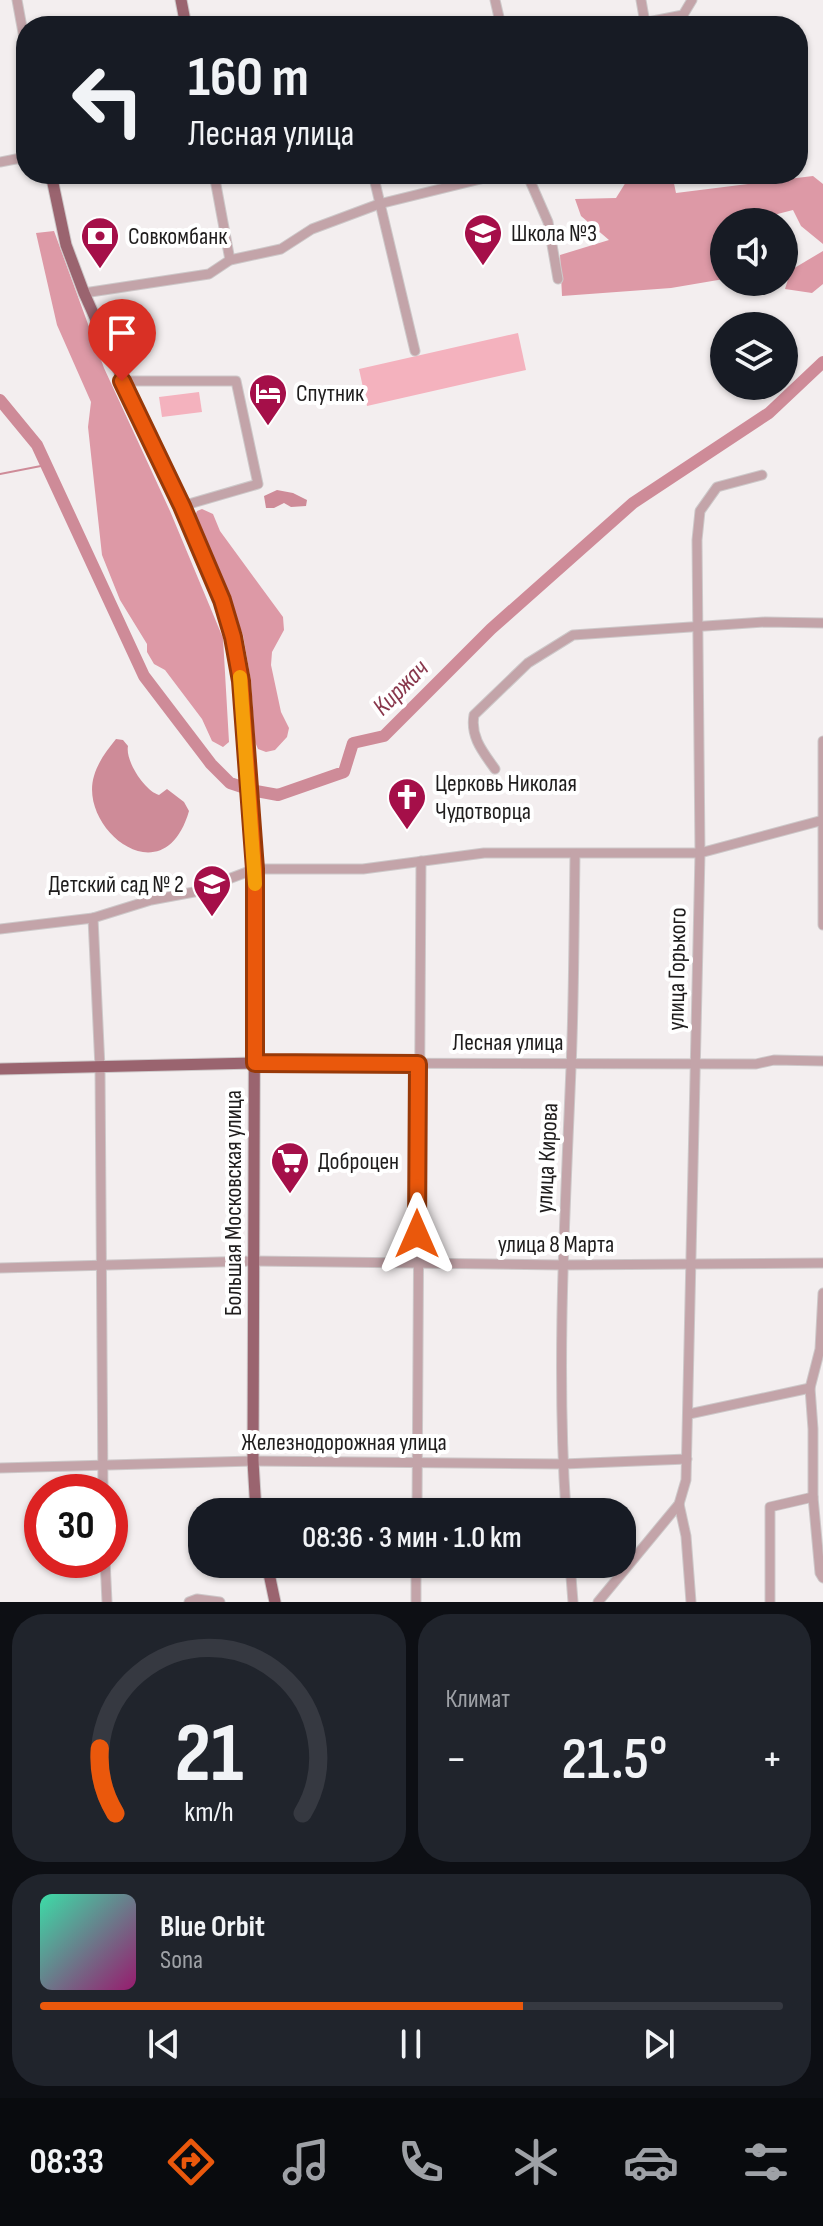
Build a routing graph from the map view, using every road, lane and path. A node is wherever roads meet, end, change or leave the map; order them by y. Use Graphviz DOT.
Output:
graph roads {
  1 [pos="692,0"];
  2 [pos="678,16"];
  3 [pos="53,184"];
  4 [pos="216,184"];
  5 [pos="375,184"];
  6 [pos="460,184"];
  7 [pos="531,184"];
  8 [pos="379,204"];
  9 [pos="230,260"];
  10 [pos="558,279"];
  11 [pos="84,293"];
  12 [pos="415,351"];
  13 [pos="122,381"];
  14 [pos="762,475"];
  15 [pos="182,506"];
  16 [pos="823,623"];
  17 [pos="697,628"];
  18 [pos="823,741"];
  19 [pos="495,769"];
  20 [pos="822,820"];
  21 [pos="700,853"];
  22 [pos="575,854"];
  23 [pos="421,861"];
  24 [pos="255,869"];
  25 [pos="93,918"];
  26 [pos="823,925"];
  27 [pos="0,929"];
  28 [pos="823,1061"];
  29 [pos="255,1063"];
  30 [pos="418,1064"];
  31 [pos="571,1064"];
  32 [pos="696,1064"];
  33 [pos="100,1068"];
  34 [pos="0,1069"];
  35 [pos="823,1257"];
  36 [pos="254,1261"];
  37 [pos="417,1262"];
  38 [pos="823,1263"];
  39 [pos="692,1264"];
  40 [pos="561,1265"];
  41 [pos="101,1267"];
  42 [pos="0,1268"];
  43 [pos="823,1272"];
  44 [pos="823,1293"];
  45 [pos="810,1388"];
  46 [pos="689,1414"];
  47 [pos="687,1459"];
  48 [pos="253,1461"];
  49 [pos="417,1461"];
  50 [pos="563,1464"];
  51 [pos="102,1465"];
  52 [pos="0,1468"];
  53 [pos="102,1474"];
  54 [pos="813,1497"];
  55 [pos="255,1498"];
  56 [pos="417,1498"];
  57 [pos="565,1498"];
  58 [pos="679,1504"];
  59 [pos="106,1578"];
  60 [pos="270,1578"];
  61 [pos="416,1578"];
  62 [pos="571,1578"];
  63 [pos="823,1578"];
  64 [pos="107,1602"];
  65 [pos="189,1602"];
  66 [pos="220,1602"];
  67 [pos="275,1602"];
  68 [pos="416,1602"];
  69 [pos="573,1602"];
  70 [pos="598,1602"];
  71 [pos="691,1602"];
  72 [pos="770,1602"];
  1 -- 2 [label="street"];
  3 -- 11 [label="main road, Большая Московская улица"];
  4 -- 9 [label="street"];
  5 -- 8 [label="street"];
  6 -- 8 [label="street"];
  7 -- 10 [label="street"];
  8 -- 9 [label="street"];
  8 -- 12 [label="street"];
  9 -- 11 [label="street"];
  11 -- 13 [label="main road, Большая Московская улица"];
  13 -- 15 [label="main road, Большая Московская улица"];
  13 -- 15 [label="street"];
  14 -- 17 [label="street, улица Горького"];
  15 -- 24 [label="main road, Большая Московская улица"];
  16 -- 17 [label="street"];
  17 -- 19 [label="street"];
  17 -- 21 [label="street, улица Горького"];
  18 -- 20 [label="street"];
  20 -- 21 [label="street"];
  20 -- 26 [label="street"];
  21 -- 22 [label="street"];
  21 -- 32 [label="street, улица Горького"];
  22 -- 23 [label="street"];
  22 -- 31 [label="street, улица Кирова"];
  23 -- 24 [label="street"];
  23 -- 30 [label="street"];
  24 -- 25 [label="street"];
  24 -- 29 [label="main road, Большая Московская улица"];
  25 -- 27 [label="street"];
  25 -- 33 [label="street"];
  28 -- 32 [label="street, Лесная улица"];
  29 -- 30 [label="street, Лесная улица"];
  29 -- 33 [label="main road, Лесная улица"];
  29 -- 36 [label="main road, Большая Московская улица"];
  30 -- 31 [label="street, Лесная улица"];
  30 -- 37 [label="street"];
  31 -- 32 [label="street, Лесная улица"];
  31 -- 40 [label="street, улица Кирова"];
  32 -- 39 [label="street, улица Горького"];
  33 -- 34 [label="main road, Лесная улица"];
  33 -- 41 [label="street"];
  35 -- 38 [label="street"];
  36 -- 37 [label="street, улица 8 Марта"];
  36 -- 41 [label="street, улица 8 Марта"];
  36 -- 48 [label="main road, Большая Московская улица"];
  37 -- 40 [label="street, улица 8 Марта"];
  37 -- 49 [label="street"];
  38 -- 39 [label="street, улица 8 Марта"];
  38 -- 43 [label="street"];
  39 -- 40 [label="street, улица 8 Марта"];
  39 -- 46 [label="street, улица Горького"];
  40 -- 50 [label="street, улица Кирова"];
  41 -- 42 [label="street, улица 8 Марта"];
  41 -- 51 [label="street"];
  44 -- 45 [label="street"];
  45 -- 46 [label="street"];
  45 -- 54 [label="street"];
  46 -- 47 [label="street, улица Горького"];
  47 -- 50 [label="street, Железнодорожная улица"];
  47 -- 58 [label="street, улица Горького"];
  48 -- 49 [label="street, Железнодорожная улица"];
  48 -- 51 [label="street, Железнодорожная улица"];
  48 -- 55 [label="main road, Большая Московская улица"];
  49 -- 50 [label="street, Железнодорожная улица"];
  49 -- 56 [label="street"];
  50 -- 57 [label="street, улица Кирова"];
  51 -- 52 [label="street, Железнодорожная улица"];
  51 -- 53 [label="street"];
  54 -- 63 [label="street"];
  54 -- 72 [label="street"];
  58 -- 70 [label="street, улица Горького"];
  58 -- 71 [label="street, улица Горького"];
  59 -- 64 [label="street"];
  60 -- 67 [label="main road"];
  61 -- 68 [label="street"];
  62 -- 69 [label="street"];
  65 -- 66 [label="street"];
}
